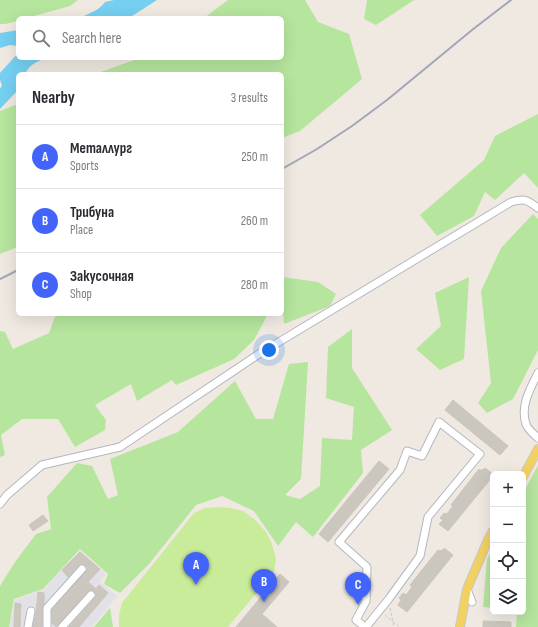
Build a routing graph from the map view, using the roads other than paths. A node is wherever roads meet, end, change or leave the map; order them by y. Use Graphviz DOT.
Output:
graph roads {
  1 [pos="538,208"];
  2 [pos="538,373"];
  3 [pos="538,438"];
  4 [pos="538,449"];
  5 [pos="526,471"];
  6 [pos="0,504"];
  7 [pos="490,536"];
  8 [pos="82,569"];
  9 [pos="467,589"];
  10 [pos="91,595"];
  11 [pos="472,602"];
  12 [pos="31,611"];
  13 [pos="28,627"];
  14 [pos="47,627"];
  15 [pos="62,627"];
  16 [pos="365,627"];
  17 [pos="460,627"];
  1 -- 6 [label="lane"];
  2 -- 3 [label="lane"];
  4 -- 5 [label="main road"];
  7 -- 9 [label="main road"];
  8 -- 14 [label="lane"];
  9 -- 11 [label="lane"];
  9 -- 17 [label="main road"];
  10 -- 15 [label="lane"];
  12 -- 13 [label="lane"];
  16 -- 16 [label="lane"];
}
